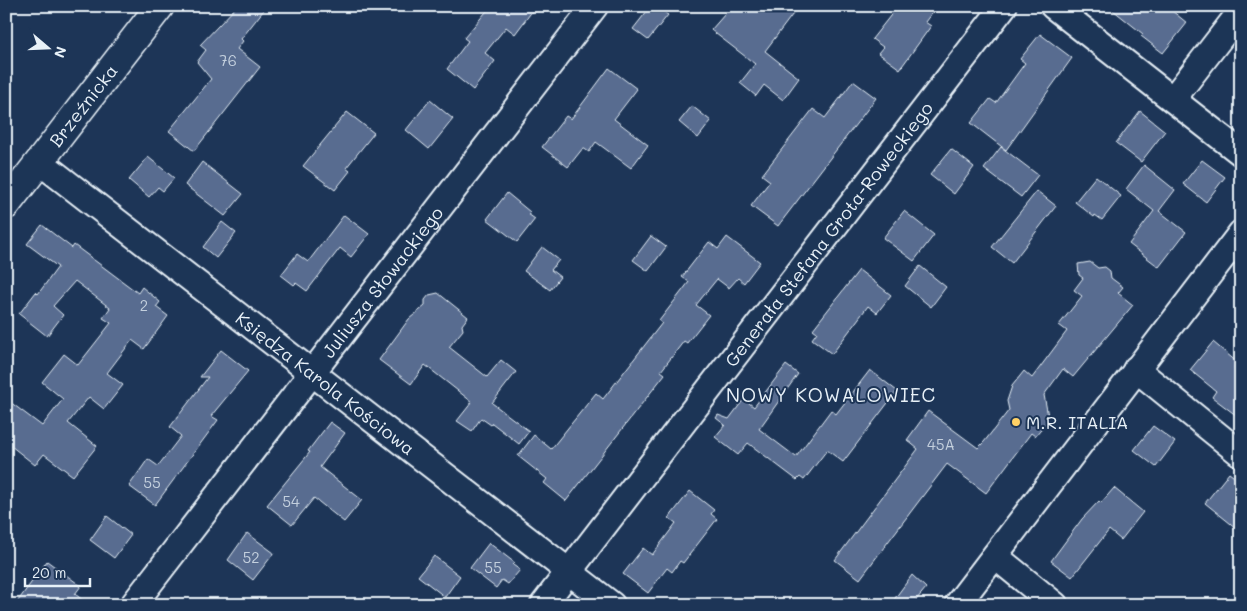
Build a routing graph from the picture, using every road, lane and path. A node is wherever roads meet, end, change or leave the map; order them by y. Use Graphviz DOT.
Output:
graph roads {
  1 [pos="160,6"];
  2 [pos="595,6"];
  3 [pos="1004,6"];
  4 [pos="1053,6"];
  5 [pos="1241,11"];
  6 [pos="1173,99"];
  7 [pos="1241,152"];
  8 [pos="40,162"];
  9 [pos="6,205"];
  10 [pos="1241,233"];
  11 [pos="1136,369"];
  12 [pos="312,373"];
  13 [pos="1241,454"];
  14 [pos="995,556"];
  15 [pos="569,571"];
  16 [pos="133,605"];
  17 [pos="543,605"];
  18 [pos="612,605"];
  19 [pos="957,605"];
  20 [pos="1055,605"];
  1 -- 8 [label="main road, Brzeźnicka"];
  2 -- 12 [label="street, Juliusza Słowackiego"];
  3 -- 15 [label="street, Generała Stefana Grota-Roweckiego"];
  4 -- 6 [label="street"];
  5 -- 6 [label="street"];
  6 -- 7 [label="street"];
  8 -- 9 [label="main road, Brzeźnicka"];
  8 -- 12 [label="street, Księdza Karola Kościowa"];
  10 -- 11 [label="street"];
  11 -- 13 [label="street"];
  11 -- 14 [label="street"];
  12 -- 15 [label="street, Księdza Karola Kościowa"];
  12 -- 16 [label="street, Juliusza Słowackiego"];
  14 -- 19 [label="street"];
  14 -- 20 [label="street"];
  15 -- 17 [label="street, Generała Stefana Grota-Roweckiego"];
  15 -- 18 [label="street, Księdza Karola Kościowa"];
}
